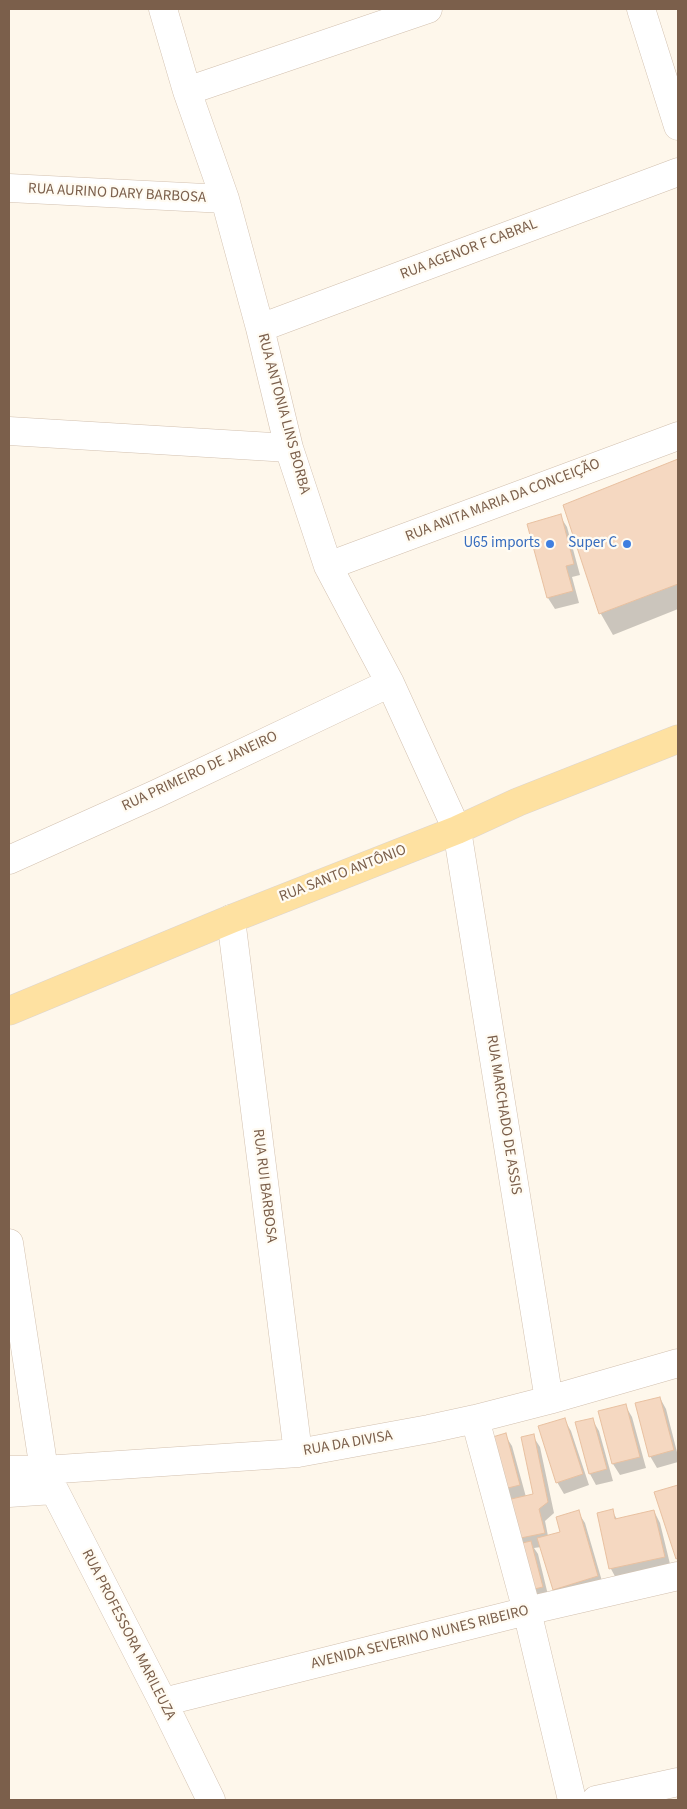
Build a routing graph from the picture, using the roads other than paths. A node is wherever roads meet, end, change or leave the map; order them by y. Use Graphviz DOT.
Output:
graph roads {
  1 [pos="162,9"];
  2 [pos="428,9"];
  3 [pos="641,9"];
  4 [pos="187,91"];
  5 [pos="678,126"];
  6 [pos="678,172"];
  7 [pos="9,188"];
  8 [pos="225,199"];
  9 [pos="260,328"];
  10 [pos="9,431"];
  11 [pos="678,436"];
  12 [pos="289,448"];
  13 [pos="328,566"];
  14 [pos="390,683"];
  15 [pos="678,738"];
  16 [pos="457,830"];
  17 [pos="9,860"];
  18 [pos="230,919"];
  19 [pos="9,1011"];
  20 [pos="9,1243"];
  21 [pos="678,1363"];
  22 [pos="549,1400"];
  23 [pos="475,1419"];
  24 [pos="298,1453"];
  25 [pos="9,1470"];
  26 [pos="49,1480"];
  27 [pos="9,1493"];
  28 [pos="678,1576"];
  29 [pos="528,1611"];
  30 [pos="163,1702"];
  31 [pos="678,1782"];
  32 [pos="211,1800"];
  33 [pos="572,1800"];
  34 [pos="596,1800"];
  1 -- 4 [label="street, RUA ANTONIA LINS BORBA"];
  2 -- 4 [label="street"];
  3 -- 5 [label="street"];
  4 -- 8 [label="street, RUA ANTONIA LINS BORBA"];
  6 -- 9 [label="street, RUA AGENOR F CABRAL"];
  7 -- 8 [label="street, RUA AURINO DARY BARBOSA"];
  8 -- 9 [label="street, RUA ANTONIA LINS BORBA"];
  9 -- 12 [label="street, RUA ANTONIA LINS BORBA"];
  10 -- 12 [label="street"];
  11 -- 13 [label="street, RUA ANITA MARIA DA CONCEIÇÃO"];
  12 -- 13 [label="street, RUA ANTONIA LINS BORBA"];
  13 -- 14 [label="street, RUA ANTONIA LINS BORBA"];
  14 -- 16 [label="street, RUA ANTONIA LINS BORBA"];
  14 -- 17 [label="street, RUA PRIMEIRO DE JANEIRO"];
  15 -- 16 [label="main road, RUA SANTO ANTÔNIO"];
  16 -- 18 [label="main road, RUA SANTO ANTÔNIO"];
  16 -- 22 [label="street, RUA MARCHADO DE ASSIS"];
  18 -- 19 [label="main road, RUA SANTO ANTÔNIO"];
  18 -- 24 [label="street, RUA RUI BARBOSA"];
  20 -- 26 [label="street, RUA PROFESSORA MARILEUZA"];
  21 -- 22 [label="street, RUA DA DIVISA"];
  22 -- 23 [label="street, RUA DA DIVISA"];
  23 -- 24 [label="street, RUA DA DIVISA"];
  23 -- 29 [label="street"];
  24 -- 26 [label="street, RUA DA DIVISA"];
  25 -- 26 [label="street, RUA DA DIVISA"];
  26 -- 27 [label="street"];
  26 -- 30 [label="street, RUA PROFESSORA MARILEUZA"];
  28 -- 29 [label="street, AVENIDA SEVERINO NUNES RIBEIRO"];
  29 -- 30 [label="street, AVENIDA SEVERINO NUNES RIBEIRO"];
  29 -- 33 [label="street"];
  30 -- 32 [label="street, RUA PROFESSORA MARILEUZA"];
  31 -- 34 [label="street"];
}
